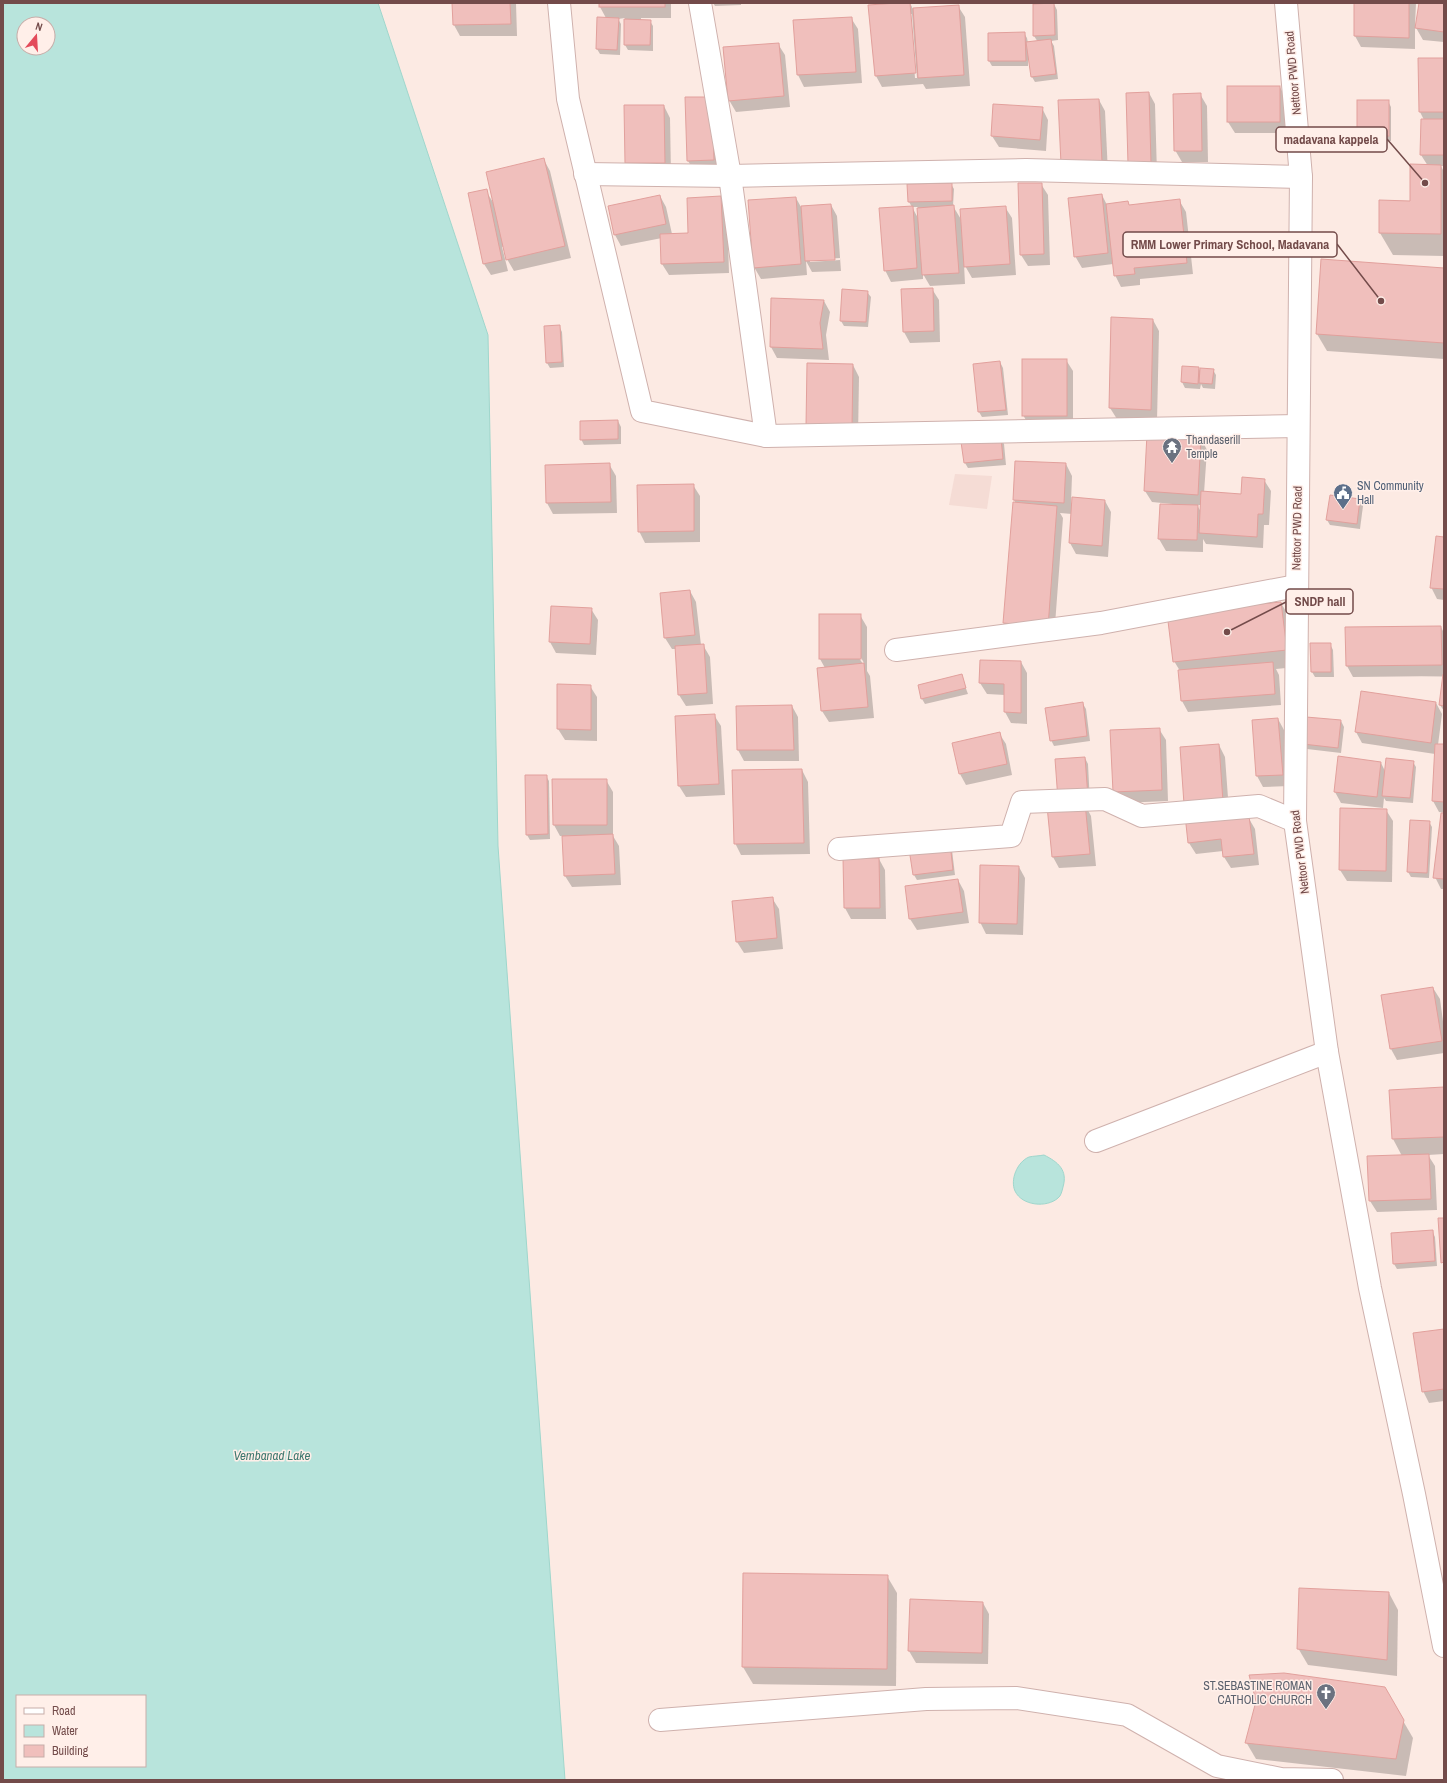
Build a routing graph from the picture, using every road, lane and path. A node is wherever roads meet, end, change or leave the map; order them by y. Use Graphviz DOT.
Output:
graph roads {
  1 [pos="559,3"];
  2 [pos="700,3"];
  3 [pos="1286,3"];
  4 [pos="585,174"];
  5 [pos="730,176"];
  6 [pos="1301,177"];
  7 [pos="1298,426"];
  8 [pos="766,436"];
  9 [pos="1296,586"];
  10 [pos="896,650"];
  11 [pos="1295,821"];
  12 [pos="840,849"];
  13 [pos="1327,1052"];
  14 [pos="1096,1141"];
  15 [pos="1437,1570"];
  16 [pos="1444,1646"];
  17 [pos="660,1720"];
  18 [pos="1332,1780"];
  1 -- 4 [label="street"];
  2 -- 5 [label="street"];
  3 -- 6 [label="street, Nettoor PWD Road"];
  4 -- 5 [label="street"];
  4 -- 8 [label="street"];
  5 -- 6 [label="street"];
  5 -- 8 [label="street"];
  6 -- 7 [label="street, Nettoor PWD Road"];
  7 -- 8 [label="street"];
  7 -- 9 [label="street, Nettoor PWD Road"];
  9 -- 10 [label="street"];
  9 -- 11 [label="street, Nettoor PWD Road"];
  11 -- 12 [label="street"];
  11 -- 13 [label="street, Nettoor PWD Road"];
  13 -- 14 [label="street"];
  13 -- 15 [label="street, Nettoor PWD Road"];
  15 -- 16 [label="street, Nettoor PWD Road"];
  17 -- 18 [label="street"];
}
